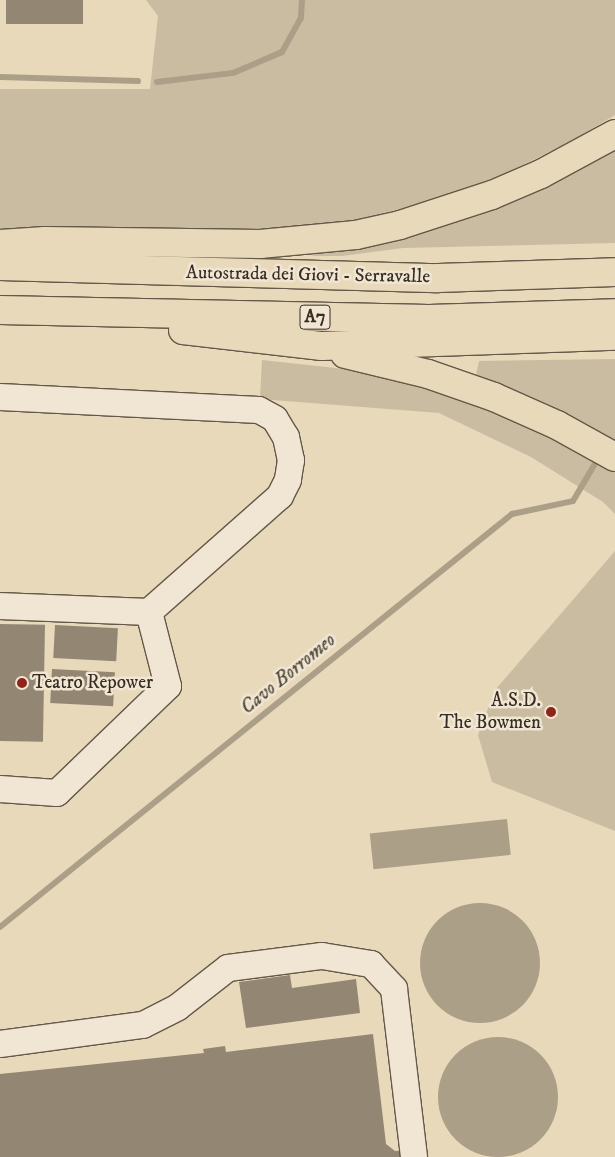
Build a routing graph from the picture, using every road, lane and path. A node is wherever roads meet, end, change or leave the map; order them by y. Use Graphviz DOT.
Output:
graph roads {
  1 [pos="615,134"];
  2 [pos="0,244"];
  3 [pos="0,266"];
  4 [pos="615,272"];
  5 [pos="8,310"];
  6 [pos="615,313"];
  7 [pos="615,336"];
  8 [pos="322,346"];
  9 [pos="0,397"];
  10 [pos="615,457"];
  11 [pos="0,606"];
  12 [pos="149,612"];
  13 [pos="0,789"];
  14 [pos="0,1044"];
  15 [pos="414,1157"];
  1 -- 2 [label="highway"];
  3 -- 4 [label="highway, Autostrada dei Giovi - Serravalle / A7"];
  5 -- 6 [label="highway, A7"];
  5 -- 8 [label="highway, A7"];
  7 -- 8 [label="highway, A7"];
  8 -- 10 [label="highway"];
  9 -- 12 [label="lane"];
  11 -- 12 [label="lane"];
  12 -- 13 [label="lane"];
  14 -- 15 [label="lane"];
}
